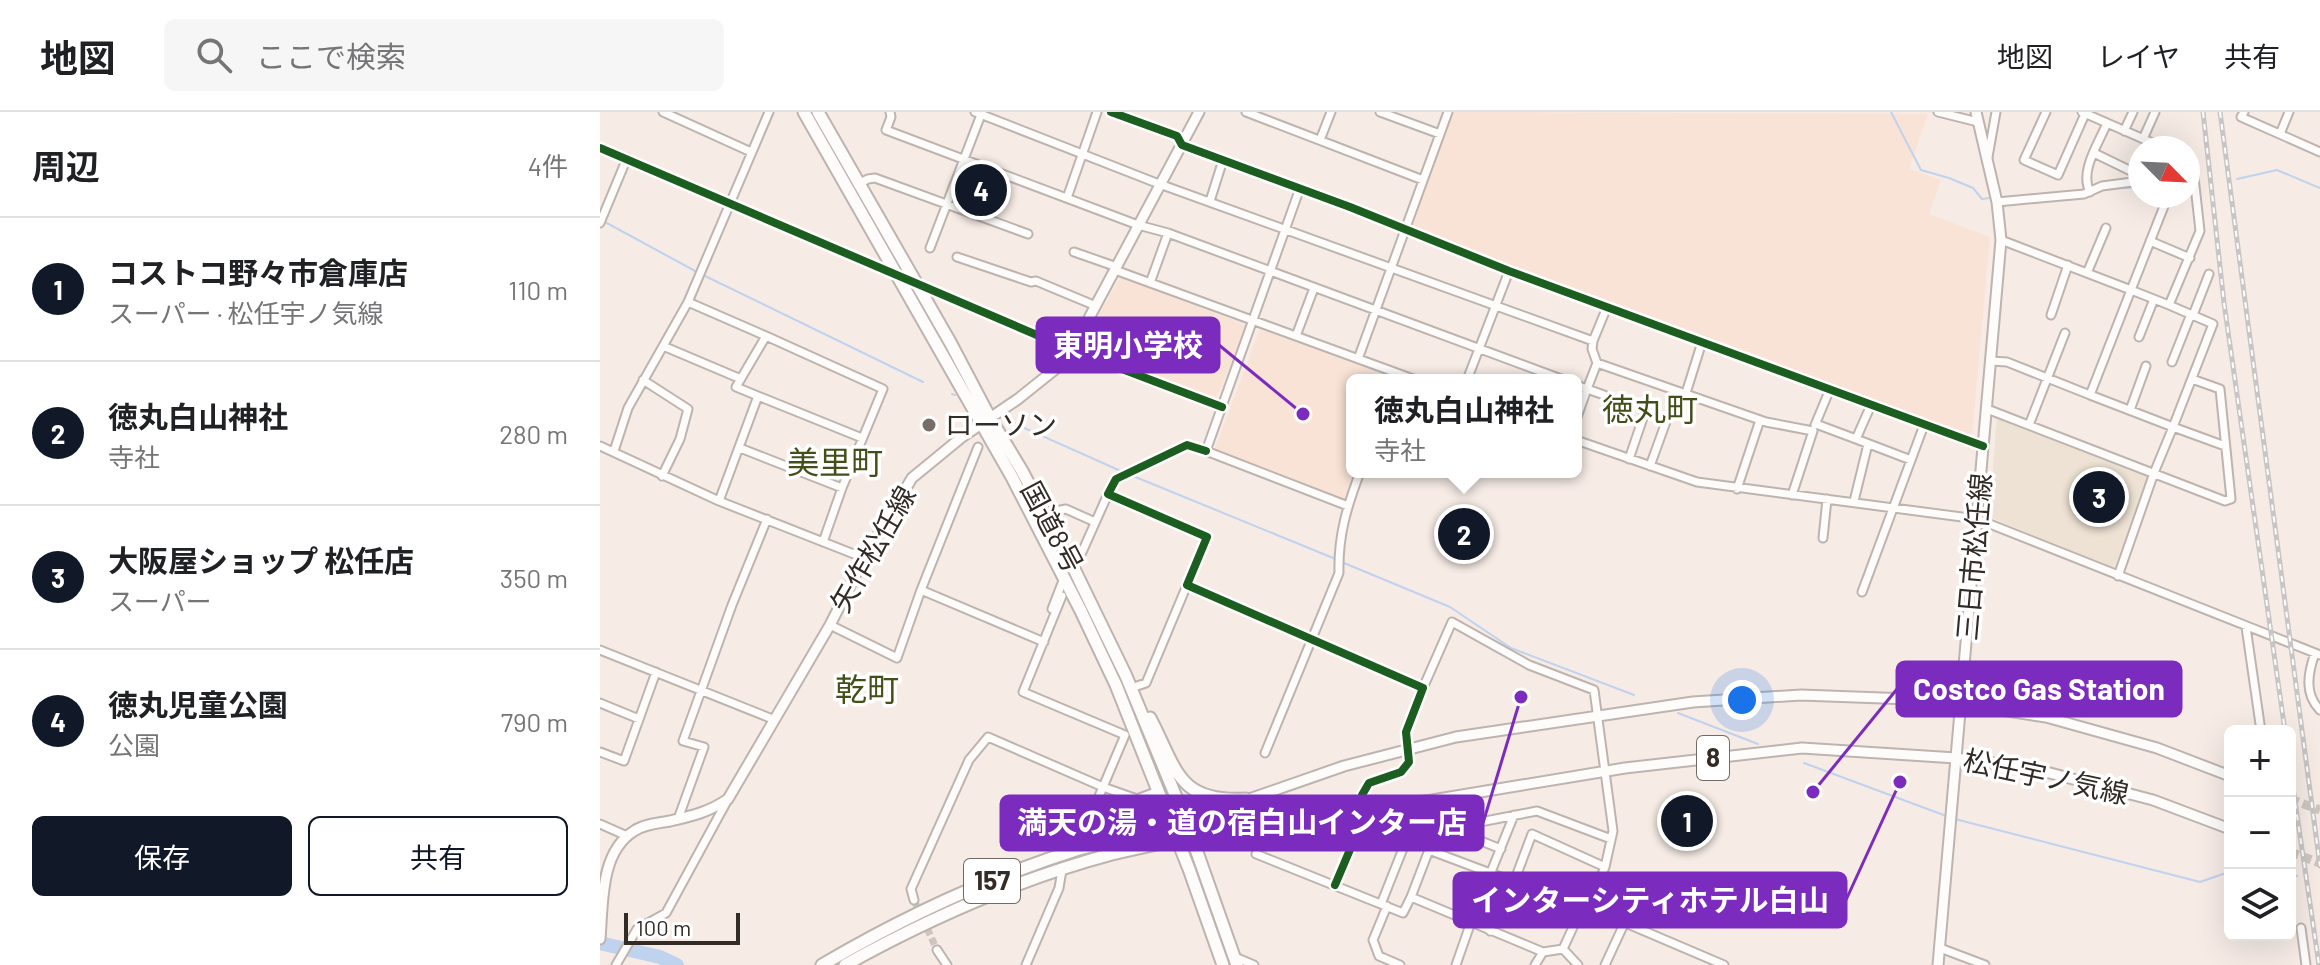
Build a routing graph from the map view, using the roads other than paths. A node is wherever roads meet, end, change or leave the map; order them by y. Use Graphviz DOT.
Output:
graph roads {
  1 [pos="663,112"];
  2 [pos="687,112"];
  3 [pos="769,112"];
  4 [pos="804,112"];
  5 [pos="818,112"];
  6 [pos="890,112"];
  7 [pos="1097,112"];
  8 [pos="1111,112"];
  9 [pos="1147,112"];
  10 [pos="1199,112"];
  11 [pos="1246,112"];
  12 [pos="1331,112"];
  13 [pos="1380,112"];
  14 [pos="1448,112"];
  15 [pos="1938,112"];
  16 [pos="1996,112"];
  17 [pos="2046,112"];
  18 [pos="2108,112"];
  19 [pos="2133,112"];
  20 [pos="2155,112"];
  21 [pos="2244,112"];
  22 [pos="2289,112"];
  23 [pos="979,113"];
  24 [pos="2083,113"];
  25 [pos="1977,117"];
  26 [pos="683,121"];
  27 [pos="2105,122"];
  28 [pos="1143,124"];
  29 [pos="2124,131"];
  30 [pos="1440,134"];
  31 [pos="2280,134"];
  32 [pos="2136,136"];
  33 [pos="2144,136"];
  34 [pos="1320,140"];
  35 [pos="1182,145"];
  36 [pos="600,148"];
  37 [pos="2319,148"];
  38 [pos="751,152"];
  39 [pos="1081,153"];
  40 [pos="2094,153"];
  41 [pos="627,158"];
  42 [pos="964,159"];
  43 [pos="1223,160"];
  44 [pos="1988,160"];
  45 [pos="2128,170"];
  46 [pos="1423,180"];
  47 [pos="2128,182"];
  48 [pos="860,183"];
  49 [pos="1161,183"];
  50 [pos="1300,188"];
  51 [pos="2090,192"];
  52 [pos="1067,198"];
  53 [pos="1210,201"];
  54 [pos="730,202"];
  55 [pos="1997,202"];
  56 [pos="947,204"];
  57 [pos="2163,208"];
  58 [pos="2196,208"];
  59 [pos="600,223"];
  60 [pos="1138,225"];
  61 [pos="2106,228"];
  62 [pos="1285,229"];
  63 [pos="1405,230"];
  64 [pos="1168,233"];
  65 [pos="1028,234"];
  66 [pos="2001,240"];
  67 [pos="2150,241"];
  68 [pos="930,248"];
  69 [pos="1074,252"];
  70 [pos="957,257"];
  71 [pos="2190,258"];
  72 [pos="2068,265"];
  73 [pos="1392,267"];
  74 [pos="1116,269"];
  75 [pos="1509,271"];
  76 [pos="1271,272"];
  77 [pos="2087,273"];
  78 [pos="2209,274"];
  79 [pos="898,275"];
  80 [pos="916,281"];
  81 [pos="1150,283"];
  82 [pos="1314,288"];
  83 [pos="2131,290"];
  84 [pos="2154,299"];
  85 [pos="688,302"];
  86 [pos="1495,305"];
  87 [pos="2169,305"];
  88 [pos="1096,306"];
  89 [pos="1607,307"];
  90 [pos="1375,310"];
  91 [pos="2051,315"];
  92 [pos="2192,315"];
  93 [pos="1254,320"];
  94 [pos="2065,333"];
  95 [pos="766,336"];
  96 [pos="1296,336"];
  97 [pos="2139,337"];
  98 [pos="1593,341"];
  99 [pos="1702,342"];
  100 [pos="663,346"];
  101 [pos="1480,348"];
  102 [pos="1072,350"];
  103 [pos="1358,359"];
  104 [pos="1991,361"];
  105 [pos="2172,362"];
  106 [pos="1597,363"];
  107 [pos="2146,366"];
  108 [pos="1390,374"];
  109 [pos="1469,374"];
  110 [pos="1548,374"];
  111 [pos="2048,378"];
  112 [pos="741,379"];
  113 [pos="2192,379"];
  114 [pos="643,380"];
  115 [pos="1582,387"];
  116 [pos="1587,389"];
  117 [pos="1830,389"];
  118 [pos="1686,393"];
  119 [pos="1604,395"];
  120 [pos="2090,395"];
  121 [pos="758,396"];
  122 [pos="1582,403"];
  123 [pos="1871,405"];
  124 [pos="1222,407"];
  125 [pos="1987,409"];
  126 [pos="2130,410"];
  127 [pos="1645,412"];
  128 [pos="1667,419"];
  129 [pos="1760,420"];
  130 [pos="986,421"];
  131 [pos="1924,425"];
  132 [pos="2029,425"];
  133 [pos="2173,427"];
  134 [pos="1814,428"];
  135 [pos="862,438"];
  136 [pos="1856,439"];
  137 [pos="1582,442"];
  138 [pos="1868,444"];
  139 [pos="600,446"];
  140 [pos="1983,446"];
  141 [pos="2225,446"];
  142 [pos="978,447"];
  143 [pos="740,448"];
  144 [pos="614,451"];
  145 [pos="1206,451"];
  146 [pos="1629,459"];
  147 [pos="1911,460"];
  148 [pos="1650,466"];
  149 [pos="2154,473"];
  150 [pos="662,476"];
  151 [pos="1358,478"];
  152 [pos="842,488"];
  153 [pos="1737,489"];
  154 [pos="1108,494"];
  155 [pos="1792,495"];
  156 [pos="1827,499"];
  157 [pos="719,501"];
  158 [pos="1854,501"];
  159 [pos="1348,506"];
  160 [pos="1894,507"];
  161 [pos="1044,513"];
  162 [pos="767,519"];
  163 [pos="1977,519"];
  164 [pos="1095,522"];
  165 [pos="1823,538"];
  166 [pos="823,542"];
  167 [pos="864,558"];
  168 [pos="1078,561"];
  169 [pos="2118,576"];
  170 [pos="1064,578"];
  171 [pos="1187,585"];
  172 [pos="921,590"];
  173 [pos="1862,592"];
  174 [pos="1062,596"];
  175 [pos="830,625"];
  176 [pos="1050,627"];
  177 [pos="2246,627"];
  178 [pos="1312,639"];
  179 [pos="1044,642"];
  180 [pos="600,650"];
  181 [pos="2317,654"];
  182 [pos="656,672"];
  183 [pos="1423,688"];
  184 [pos="702,690"];
  185 [pos="1132,691"];
  186 [pos="600,703"];
  187 [pos="1962,704"];
  188 [pos="2320,710"];
  189 [pos="1599,715"];
  190 [pos="639,719"];
  191 [pos="775,720"];
  192 [pos="2260,725"];
  193 [pos="1408,749"];
  194 [pos="600,752"];
  195 [pos="1265,753"];
  196 [pos="1956,758"];
  197 [pos="1605,773"];
  198 [pos="2224,774"];
  199 [pos="1103,787"];
  200 [pos="1158,791"];
  201 [pos="728,799"];
  202 [pos="1246,799"];
  203 [pos="1360,808"];
  204 [pos="1514,815"];
  205 [pos="678,819"];
  206 [pos="1186,821"];
  207 [pos="600,824"];
  208 [pos="1172,826"];
  209 [pos="2224,827"];
  210 [pos="1450,828"];
  211 [pos="1191,835"];
  212 [pos="627,836"];
  213 [pos="1178,839"];
  214 [pos="1611,839"];
  215 [pos="1501,849"];
  216 [pos="1076,850"];
  217 [pos="1256,854"];
  218 [pos="1605,867"];
  219 [pos="1062,870"];
  220 [pos="1491,872"];
  221 [pos="602,884"];
  222 [pos="1513,884"];
  223 [pos="1335,885"];
  224 [pos="1411,897"];
  225 [pos="914,900"];
  226 [pos="1384,905"];
  227 [pos="1588,907"];
  228 [pos="1579,914"];
  229 [pos="1471,922"];
  230 [pos="1624,924"];
  231 [pos="2301,928"];
  232 [pos="1490,931"];
  233 [pos="600,933"];
  234 [pos="1940,948"];
  235 [pos="1563,949"];
  236 [pos="937,950"];
  237 [pos="1543,952"];
  238 [pos="1236,961"];
  239 [pos="616,965"];
  240 [pos="822,965"];
  241 [pos="845,965"];
  242 [pos="947,965"];
  243 [pos="1026,965"];
  244 [pos="1223,965"];
  245 [pos="1254,965"];
  246 [pos="1400,965"];
  247 [pos="1456,965"];
  248 [pos="1535,965"];
  249 [pos="1578,965"];
  250 [pos="1605,965"];
  251 [pos="1724,965"];
  252 [pos="1938,965"];
  253 [pos="1985,965"];
  254 [pos="2306,965"];
  1 -- 26 [label="street"];
  2 -- 26 [label="street"];
  3 -- 38 [label="street"];
  4 -- 79 [label="highway, 国道8号"];
  5 -- 48 [label="highway, 国道8号"];
  6 -- 42 [label="street"];
  7 -- 39 [label="street"];
  8 -- 28 [label="street"];
  9 -- 28 [label="street"];
  10 -- 35 [label="main road, 矢作松任線"];
  11 -- 34 [label="street"];
  12 -- 34 [label="street"];
  13 -- 30 [label="street"];
  14 -- 30 [label="street"];
  15 -- 25 [label="street"];
  16 -- 44 [label="street"];
  17 -- 24 [label="street"];
  18 -- 27 [label="street"];
  19 -- 29 [label="street"];
  20 -- 33 [label="street"];
  21 -- 31 [label="street"];
  22 -- 31 [label="street"];
  23 -- 39 [label="street"];
  23 -- 42 [label="street"];
  24 -- 27 [label="street"];
  25 -- 44 [label="main road, 三日市松任線"];
  26 -- 38 [label="street"];
  27 -- 29 [label="street"];
  27 -- 40 [label="street"];
  28 -- 35 [label="street"];
  29 -- 32 [label="street"];
  30 -- 46 [label="street"];
  31 -- 37 [label="street"];
  34 -- 46 [label="street"];
  35 -- 43 [label="street"];
  35 -- 49 [label="main road, 矢作松任線"];
  36 -- 41 [label="street"];
  38 -- 54 [label="street"];
  39 -- 49 [label="street"];
  39 -- 52 [label="street"];
  40 -- 45 [label="street"];
  40 -- 51 [label="street"];
  41 -- 54 [label="street"];
  41 -- 59 [label="street"];
  42 -- 52 [label="street"];
  42 -- 56 [label="street"];
  43 -- 50 [label="street"];
  43 -- 53 [label="street"];
  44 -- 55 [label="main road, 三日市松任線"];
  46 -- 63 [label="street"];
  47 -- 51 [label="street"];
  48 -- 56 [label="street"];
  48 -- 80 [label="highway, 国道8号"];
  49 -- 53 [label="street"];
  49 -- 60 [label="main road, 矢作松任線"];
  50 -- 62 [label="street"];
  50 -- 63 [label="street"];
  51 -- 55 [label="street"];
  52 -- 60 [label="street"];
  53 -- 62 [label="street"];
  54 -- 79 [label="street"];
  54 -- 85 [label="street"];
  55 -- 66 [label="main road, 三日市松任線"];
  56 -- 65 [label="street"];
  56 -- 68 [label="street"];
  57 -- 67 [label="street"];
  58 -- 71 [label="street"];
  60 -- 64 [label="street"];
  60 -- 74 [label="main road, 矢作松任線"];
  61 -- 77 [label="street"];
  62 -- 73 [label="street"];
  62 -- 76 [label="street"];
  63 -- 73 [label="street"];
  63 -- 75 [label="street"];
  64 -- 76 [label="street"];
  64 -- 81 [label="street"];
  66 -- 72 [label="street"];
  66 -- 104 [label="main road, 三日市松任線"];
  67 -- 71 [label="street"];
  67 -- 83 [label="street"];
  69 -- 74 [label="street"];
  70 -- 88 [label="street"];
  71 -- 87 [label="street"];
  72 -- 77 [label="street"];
  72 -- 91 [label="street"];
  73 -- 86 [label="street"];
  73 -- 90 [label="street"];
  74 -- 81 [label="street"];
  74 -- 88 [label="main road, 矢作松任線"];
  75 -- 86 [label="street"];
  75 -- 89 [label="street"];
  76 -- 82 [label="street"];
  76 -- 93 [label="street"];
  77 -- 83 [label="street"];
  78 -- 92 [label="street"];
  79 -- 80 [label="street"];
  79 -- 130 [label="highway, 国道8号"];
  80 -- 102 [label="street"];
  80 -- 130 [label="highway, 国道8号"];
  81 -- 93 [label="street"];
  82 -- 90 [label="street"];
  82 -- 96 [label="street"];
  83 -- 84 [label="street"];
  83 -- 120 [label="street"];
  84 -- 87 [label="street"];
  84 -- 97 [label="street"];
  85 -- 95 [label="street"];
  85 -- 100 [label="street"];
  86 -- 98 [label="street"];
  86 -- 101 [label="street"];
  87 -- 92 [label="street"];
  88 -- 102 [label="main road, 矢作松任線"];
  89 -- 98 [label="street"];
  89 -- 99 [label="street"];
  90 -- 101 [label="street"];
  90 -- 103 [label="street"];
  92 -- 105 [label="street"];
  92 -- 113 [label="street"];
  93 -- 96 [label="street"];
  93 -- 124 [label="street"];
  94 -- 111 [label="street"];
  95 -- 112 [label="street"];
  95 -- 135 [label="street"];
  96 -- 103 [label="street"];
  98 -- 106 [label="street"];
  99 -- 117 [label="street"];
  99 -- 118 [label="street"];
  100 -- 112 [label="street"];
  100 -- 114 [label="street"];
  101 -- 109 [label="street"];
  101 -- 110 [label="street"];
  102 -- 124 [label="street"];
  102 -- 130 [label="main road, 矢作松任線"];
  103 -- 108 [label="street"];
  104 -- 111 [label="street"];
  104 -- 125 [label="main road, 三日市松任線"];
  106 -- 116 [label="street"];
  106 -- 118 [label="street"];
  107 -- 126 [label="street"];
  111 -- 120 [label="street"];
  111 -- 132 [label="street"];
  112 -- 121 [label="street"];
  113 -- 133 [label="street"];
  113 -- 141 [label="street"];
  114 -- 144 [label="street"];
  114 -- 150 [label="street"];
  115 -- 116 [label="street"];
  116 -- 119 [label="street"];
  116 -- 122 [label="street"];
  117 -- 123 [label="street"];
  117 -- 134 [label="street"];
  118 -- 129 [label="street"];
  120 -- 126 [label="street"];
  121 -- 135 [label="street"];
  121 -- 143 [label="street"];
  123 -- 131 [label="street"];
  123 -- 136 [label="street"];
  124 -- 145 [label="street"];
  125 -- 132 [label="street"];
  125 -- 140 [label="main road, 三日市松任線"];
  126 -- 133 [label="street"];
  127 -- 146 [label="street"];
  128 -- 148 [label="street"];
  129 -- 134 [label="street"];
  129 -- 153 [label="street"];
  130 -- 161 [label="highway, 国道8号"];
  130 -- 167 [label="main road, 矢作松任線"];
  130 -- 170 [label="highway, 国道8号"];
  131 -- 140 [label="street"];
  131 -- 147 [label="street"];
  132 -- 149 [label="street"];
  133 -- 141 [label="street"];
  133 -- 149 [label="street"];
  134 -- 136 [label="street"];
  134 -- 155 [label="street"];
  135 -- 152 [label="street"];
  136 -- 138 [label="street"];
  137 -- 146 [label="street"];
  138 -- 147 [label="street"];
  138 -- 158 [label="street"];
  139 -- 144 [label="street"];
  140 -- 163 [label="main road, 三日市松任線"];
  141 -- 149 [label="street"];
  142 -- 172 [label="street"];
  143 -- 152 [label="street"];
  143 -- 157 [label="street"];
  144 -- 150 [label="street"];
  145 -- 154 [label="street"];
  145 -- 159 [label="street"];
  146 -- 148 [label="street"];
  147 -- 160 [label="street"];
  148 -- 153 [label="street"];
  149 -- 169 [label="street"];
  150 -- 157 [label="street"];
  151 -- 159 [label="street"];
  152 -- 166 [label="street"];
  153 -- 155 [label="street"];
  154 -- 164 [label="street"];
  154 -- 171 [label="street"];
  155 -- 156 [label="street"];
  156 -- 158 [label="street"];
  156 -- 165 [label="street"];
  157 -- 162 [label="street"];
  158 -- 160 [label="street"];
  159 -- 178 [label="street"];
  160 -- 163 [label="street"];
  160 -- 173 [label="street"];
  161 -- 164 [label="street"];
  161 -- 185 [label="highway, 国道8号"];
  162 -- 166 [label="street"];
  162 -- 184 [label="street"];
  163 -- 169 [label="street"];
  163 -- 187 [label="main road, 三日市松任線"];
  164 -- 168 [label="street"];
  166 -- 167 [label="street"];
  167 -- 175 [label="main road, 矢作松任線"];
  169 -- 177 [label="street"];
  170 -- 176 [label="street"];
  170 -- 200 [label="highway, 国道8号"];
  171 -- 178 [label="street"];
  171 -- 185 [label="street"];
  172 -- 175 [label="street"];
  172 -- 179 [label="street"];
  174 -- 176 [label="street"];
  175 -- 191 [label="main road, 矢作松任線"];
  176 -- 179 [label="street"];
  177 -- 181 [label="street"];
  177 -- 192 [label="street"];
  178 -- 183 [label="street"];
  178 -- 195 [label="street"];
  179 -- 199 [label="street"];
  180 -- 182 [label="street"];
  181 -- 188 [label="street"];
  182 -- 184 [label="street"];
  182 -- 190 [label="street"];
  183 -- 189 [label="street"];
  183 -- 193 [label="street"];
  184 -- 191 [label="street"];
  184 -- 205 [label="street"];
  185 -- 202 [label="highway"];
  185 -- 206 [label="highway, 国道8号"];
  186 -- 190 [label="street"];
  187 -- 189 [label="main road, 松任宇ノ気線 / 8"];
  187 -- 196 [label="main road, 三日市松任線"];
  187 -- 198 [label="main road, 松任宇ノ気線 / 8"];
  189 -- 193 [label="main road, 松任宇ノ気線 / 8"];
  189 -- 197 [label="street"];
  190 -- 194 [label="street"];
  191 -- 201 [label="main road, 矢作松任線"];
  193 -- 202 [label="main road, 松任宇ノ気線 / 8"];
  193 -- 203 [label="street"];
  196 -- 197 [label="main road, 松任宇ノ気線 / 8"];
  196 -- 209 [label="main road, 松任宇ノ気線 / 8"];
  196 -- 234 [label="main road, 三日市松任線"];
  197 -- 203 [label="main road, 松任宇ノ気線 / 8"];
  197 -- 214 [label="street"];
  199 -- 200 [label="street"];
  199 -- 216 [label="street"];
  199 -- 225 [label="street"];
  200 -- 208 [label="highway, 国道8号"];
  201 -- 205 [label="main road"];
  201 -- 239 [label="street"];
  202 -- 206 [label="main road, 松任宇ノ気線 / 8"];
  203 -- 211 [label="main road, 松任宇ノ気線 / 8"];
  203 -- 223 [label="street"];
  204 -- 210 [label="street"];
  204 -- 214 [label="street"];
  204 -- 215 [label="street"];
  205 -- 212 [label="main road"];
  206 -- 208 [label="highway, 157"];
  206 -- 211 [label="highway, 国道8号"];
  207 -- 212 [label="street"];
  208 -- 213 [label="highway, 国道8号"];
  208 -- 216 [label="highway, 157"];
  210 -- 215 [label="street"];
  210 -- 226 [label="street"];
  211 -- 213 [label="highway, 157"];
  211 -- 238 [label="highway, 国道8号"];
  212 -- 221 [label="main road"];
  213 -- 219 [label="highway, 157"];
  213 -- 244 [label="highway, 国道8号"];
  214 -- 218 [label="street"];
  215 -- 220 [label="street"];
  216 -- 240 [label="highway, 157"];
  217 -- 223 [label="street"];
  218 -- 222 [label="street"];
  218 -- 227 [label="street"];
  219 -- 241 [label="highway, 157"];
  219 -- 243 [label="street"];
  220 -- 222 [label="street"];
  220 -- 224 [label="street"];
  221 -- 233 [label="main road"];
  222 -- 228 [label="street"];
  222 -- 232 [label="street"];
  223 -- 226 [label="street"];
  224 -- 226 [label="street"];
  224 -- 229 [label="street"];
  226 -- 246 [label="street"];
  227 -- 228 [label="street"];
  227 -- 230 [label="street"];
  228 -- 235 [label="street"];
  229 -- 232 [label="street"];
  229 -- 247 [label="street"];
  230 -- 250 [label="street"];
  230 -- 251 [label="street"];
  231 -- 254 [label="street"];
  232 -- 237 [label="street"];
  234 -- 252 [label="main road, 三日市松任線"];
  234 -- 253 [label="street"];
  235 -- 237 [label="street"];
  235 -- 249 [label="street"];
  236 -- 242 [label="street"];
  237 -- 248 [label="street"];
  238 -- 245 [label="street"];
}
